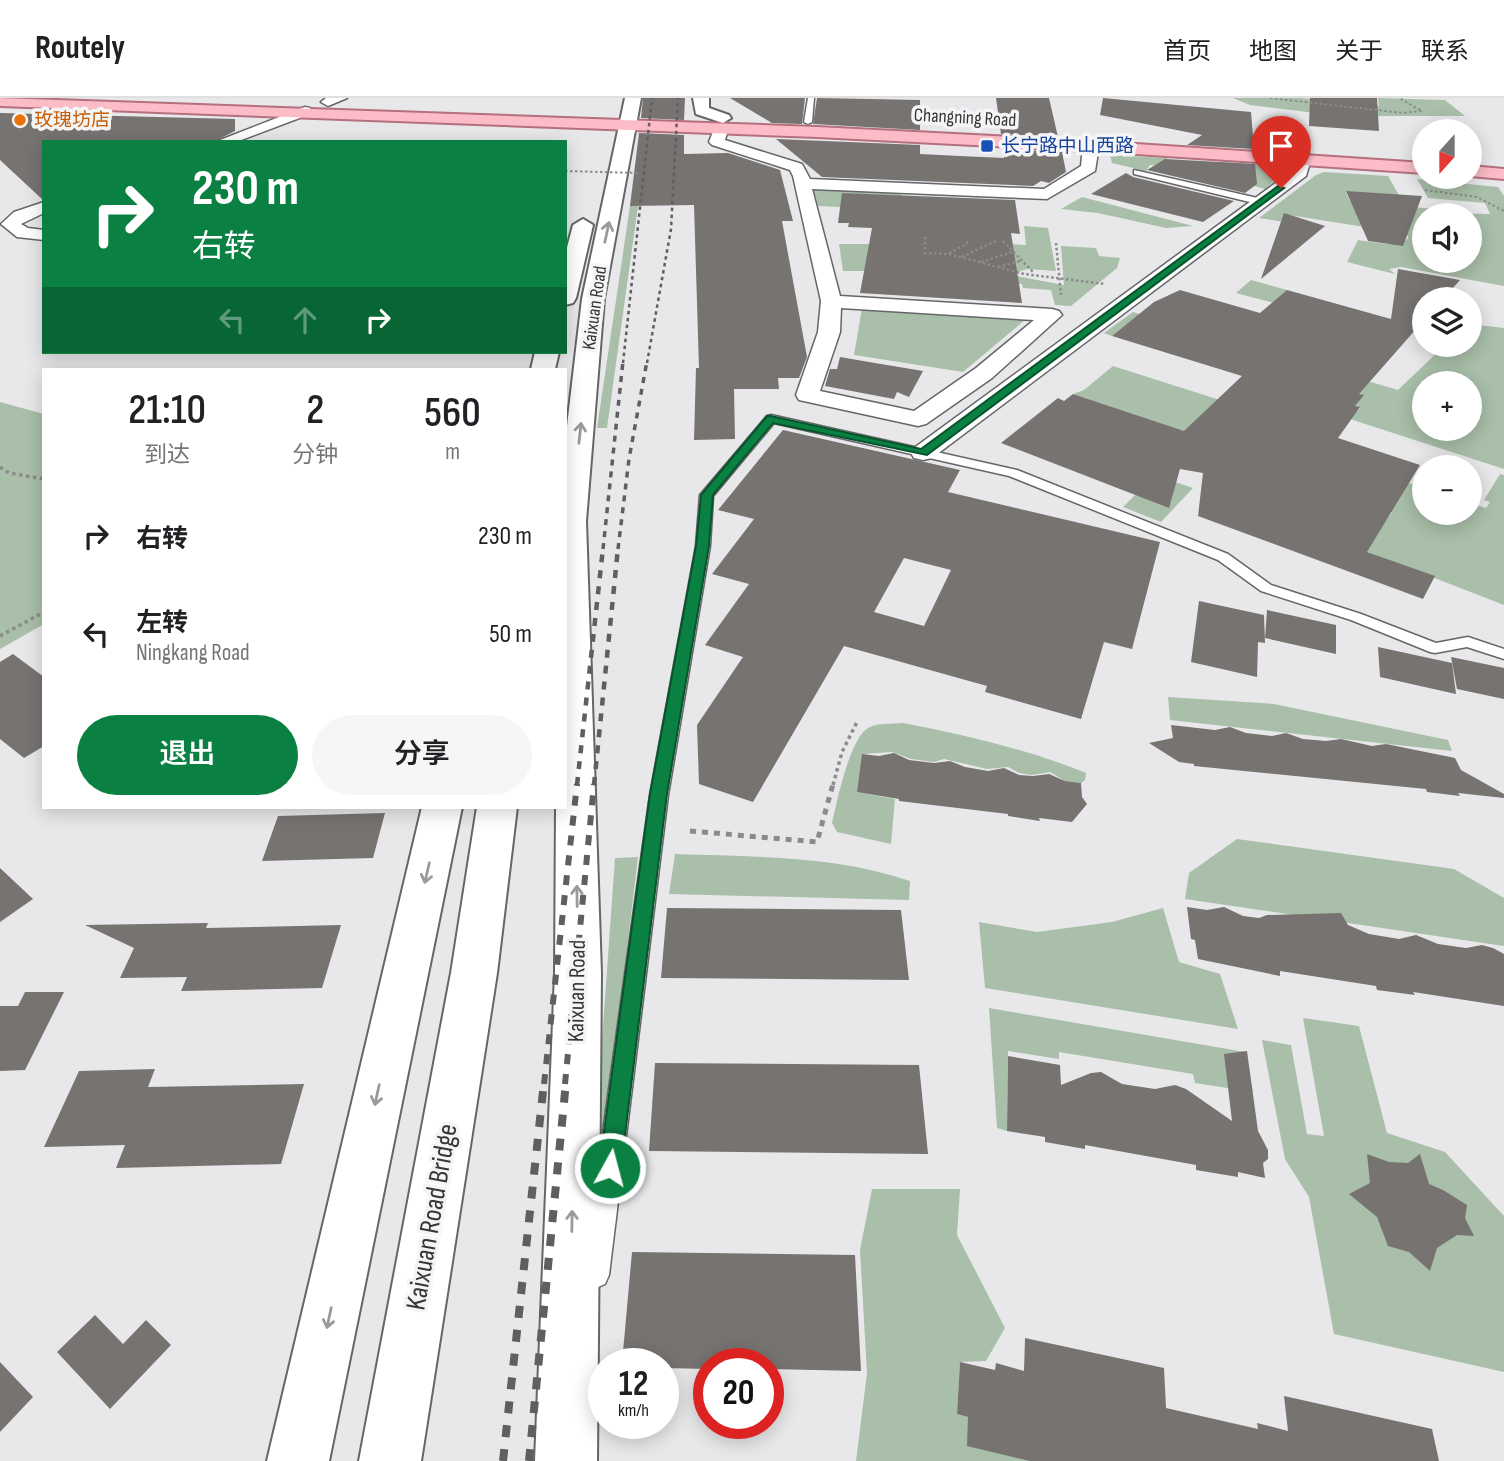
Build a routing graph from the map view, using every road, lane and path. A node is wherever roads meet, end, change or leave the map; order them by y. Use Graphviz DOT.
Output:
graph roads {
  1 [pos="197,98"];
  2 [pos="701,98"];
  3 [pos="811,98"];
  4 [pos="1270,98"];
  5 [pos="1399,98"];
  6 [pos="334,100"];
  7 [pos="0,101"];
  8 [pos="305,111"];
  9 [pos="631,113"];
  10 [pos="608,119"];
  11 [pos="808,122"];
  12 [pos="722,123"];
  13 [pos="227,140"];
  14 [pos="1091,146"];
  15 [pos="601,147"];
  16 [pos="1412,156"];
  17 [pos="1303,159"];
  18 [pos="1482,161"];
  19 [pos="1504,163"];
  20 [pos="1412,167"];
  21 [pos="567,171"];
  22 [pos="1137,172"];
  23 [pos="1482,172"];
  24 [pos="639,173"];
  25 [pos="1504,174"];
  26 [pos="804,184"];
  27 [pos="1418,190"];
  28 [pos="1262,202"];
  29 [pos="42,207"];
  30 [pos="587,208"];
  31 [pos="1504,211"];
  32 [pos="42,235"];
  33 [pos="925,237"];
  34 [pos="967,239"];
  35 [pos="996,241"];
  36 [pos="1003,241"];
  37 [pos="1056,243"];
  38 [pos="1012,252"];
  39 [pos="949,254"];
  40 [pos="962,257"];
  41 [pos="1020,261"];
  42 [pos="980,262"];
  43 [pos="997,267"];
  44 [pos="1037,276"];
  45 [pos="1060,277"];
  46 [pos="1105,284"];
  47 [pos="567,291"];
  48 [pos="567,299"];
  49 [pos="593,299"];
  50 [pos="831,301"];
  51 [pos="1052,315"];
  52 [pos="923,453"];
  53 [pos="0,467"];
  54 [pos="42,479"];
  55 [pos="568,535"];
  56 [pos="42,613"];
  57 [pos="0,636"];
  58 [pos="1504,654"];
  59 [pos="858,720"];
  60 [pos="442,809"];
  61 [pos="497,809"];
  62 [pos="510,809"];
  63 [pos="690,831"];
  64 [pos="474,973"];
  65 [pos="593,1298"];
  66 [pos="586,1352"];
  67 [pos="310,1404"];
  68 [pos="271,1461"];
  69 [pos="298,1461"];
  70 [pos="390,1461"];
  71 [pos="566,1461"];
  72 [pos="572,1461"];
  1 -- 6 [label="main road, Changning Road"];
  2 -- 12 [label="street"];
  3 -- 11 [label="lane"];
  4 -- 5 [label="path"];
  6 -- 10 [label="main road, Changning Road"];
  7 -- 8 [label="main road, Changning Road"];
  8 -- 10 [label="main road, Changning Road"];
  8 -- 13 [label="street"];
  9 -- 10 [label="main road, Changning Road"];
  9 -- 12 [label="main road, Changning Road"];
  49 -- 9 [label="street, Kaixuan Road, one-way"];
  10 -- 15 [label="street"];
  11 -- 12 [label="main road, Changning Road"];
  11 -- 16 [label="main road, Changning Road"];
  12 -- 14 [label="main road, Changning Road"];
  12 -- 26 [label="street"];
  14 -- 17 [label="main road, Changning Road"];
  14 -- 26 [label="street"];
  17 -- 20 [label="main road, Changning Road"];
  17 -- 28 [label="street"];
  18 -- 19 [label="main road"];
  21 -- 24 [label="path, bridge"];
  22 -- 28 [label="lane"];
  23 -- 25 [label="main road"];
  26 -- 50 [label="street"];
  27 -- 31 [label="path"];
  28 -- 52 [label="street"];
  29 -- 32 [label="street"];
  30 -- 47 [label="street, Kaixuan Road"];
  33 -- 39 [label="path"];
  34 -- 39 [label="path"];
  35 -- 40 [label="path"];
  36 -- 38 [label="path"];
  37 -- 45 [label="path"];
  38 -- 41 [label="path"];
  38 -- 42 [label="path"];
  39 -- 40 [label="path"];
  40 -- 42 [label="path"];
  41 -- 43 [label="path"];
  41 -- 44 [label="path"];
  42 -- 43 [label="path"];
  43 -- 44 [label="path"];
  44 -- 45 [label="path"];
  45 -- 46 [label="path"];
  45 -- 51 [label="path"];
  48 -- 49 [label="street"];
  55 -- 49 [label="street, Kaixuan Road, one-way"];
  50 -- 51 [label="street"];
  50 -- 51 [label="street"];
  52 -- 58 [label="lane"];
  52 -- 65 [label="lane"];
  53 -- 54 [label="path"];
  71 -- 55 [label="street, Kaixuan Road, one-way"];
  56 -- 57 [label="path"];
  59 -- 63 [label="path"];
  60 -- 67 [label="street, one-way"];
  61 -- 64 [label="street"];
  62 -- 64 [label="street"];
  64 -- 70 [label="street, Kaixuan Road Bridge"];
  66 -- 72 [label="lane"];
  67 -- 68 [label="street"];
  67 -- 69 [label="street"];
}
